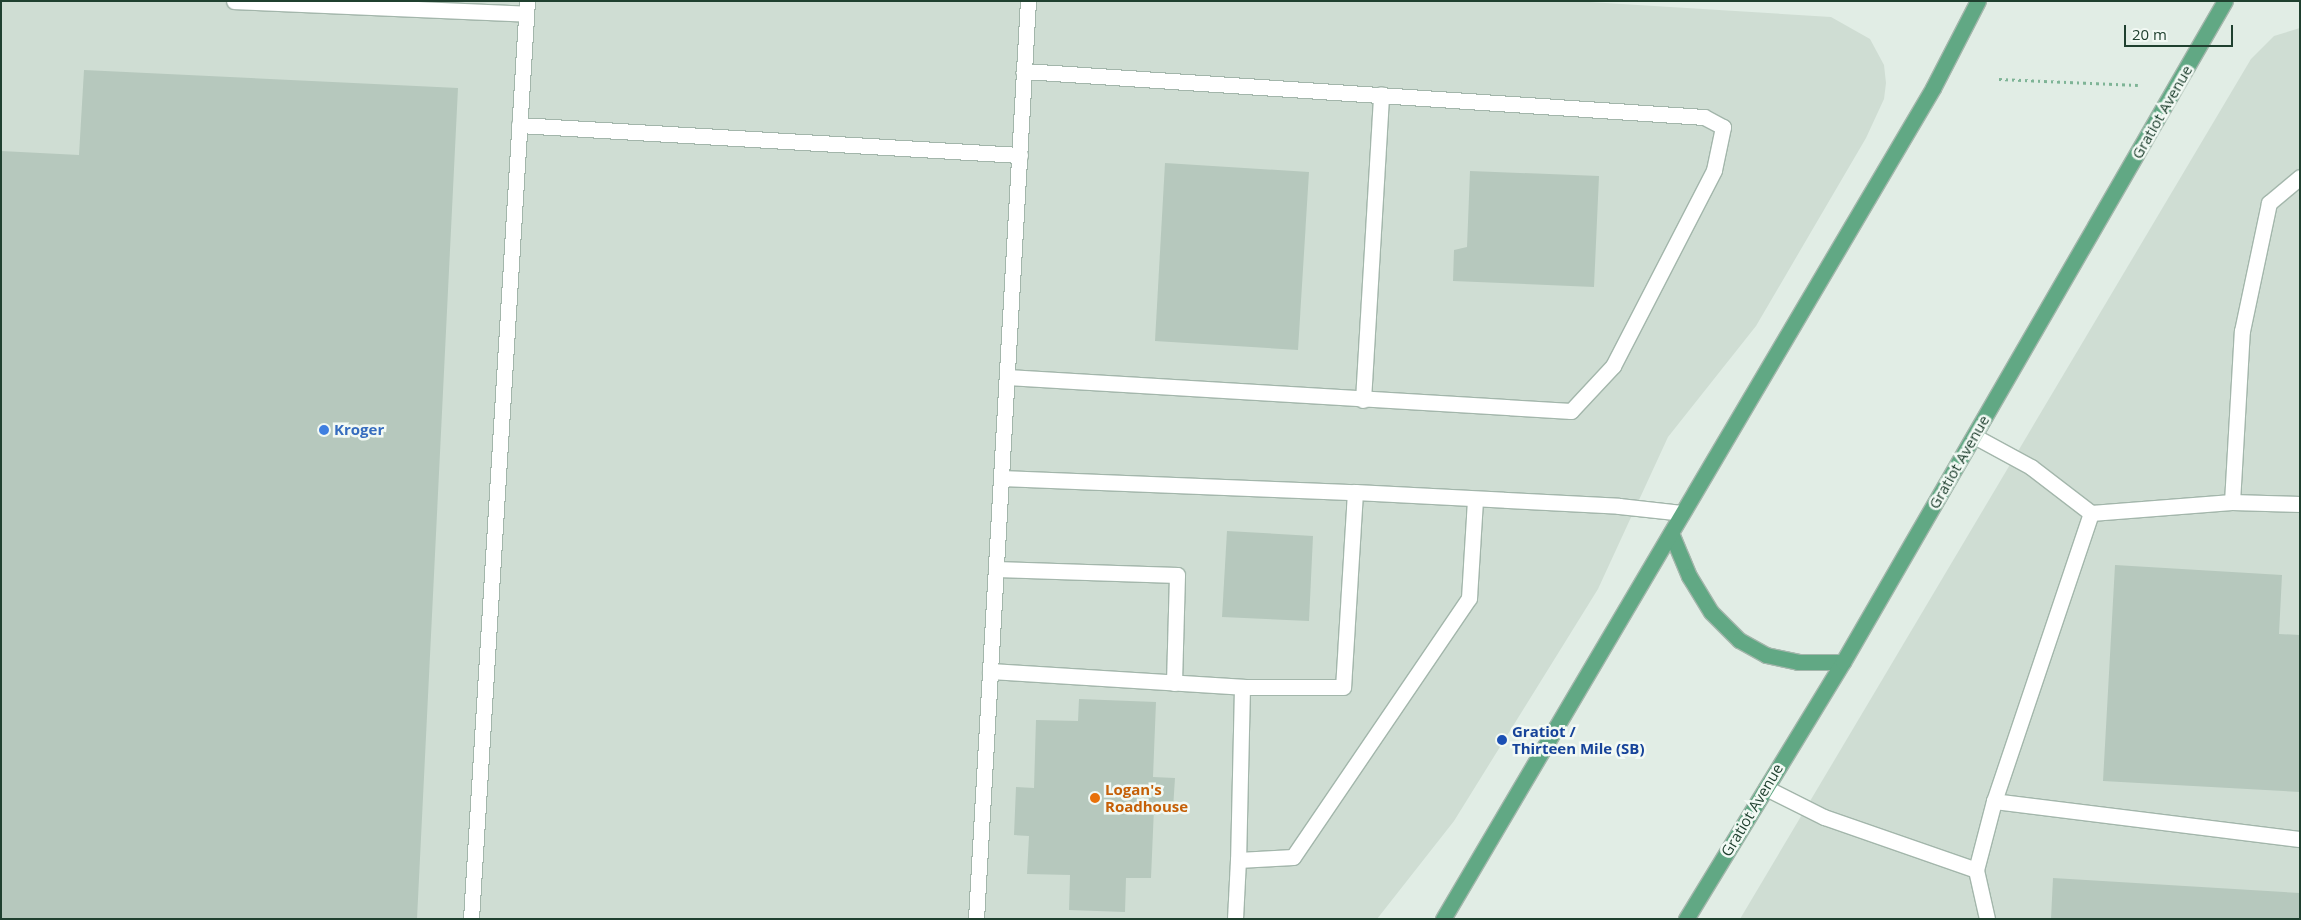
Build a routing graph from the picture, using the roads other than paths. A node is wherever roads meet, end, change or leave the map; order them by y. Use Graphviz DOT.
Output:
graph roads {
  1 [pos="234,1"];
  2 [pos="1028,1"];
  3 [pos="1978,1"];
  4 [pos="2225,1"];
  5 [pos="526,8"];
  6 [pos="1024,71"];
  7 [pos="1381,95"];
  8 [pos="519,125"];
  9 [pos="1020,155"];
  10 [pos="2300,177"];
  11 [pos="1007,377"];
  12 [pos="1364,400"];
  13 [pos="1974,436"];
  14 [pos="1001,478"];
  15 [pos="1356,492"];
  16 [pos="1475,499"];
  17 [pos="2232,502"];
  18 [pos="2300,504"];
  19 [pos="1682,513"];
  20 [pos="2091,513"];
  21 [pos="1671,533"];
  22 [pos="996,569"];
  23 [pos="1843,662"];
  24 [pos="990,671"];
  25 [pos="1174,683"];
  26 [pos="1242,687"];
  27 [pos="1766,788"];
  28 [pos="1994,801"];
  29 [pos="2300,839"];
  30 [pos="1238,860"];
  31 [pos="1976,870"];
  32 [pos="471,919"];
  33 [pos="976,919"];
  34 [pos="1235,919"];
  35 [pos="1443,919"];
  36 [pos="1686,919"];
  37 [pos="1987,919"];
  1 -- 5 [label="lane"];
  2 -- 6 [label="lane"];
  3 -- 19 [label="main road"];
  4 -- 13 [label="main road, Gratiot Avenue"];
  5 -- 8 [label="lane"];
  6 -- 7 [label="lane"];
  6 -- 9 [label="lane"];
  7 -- 12 [label="lane"];
  7 -- 12 [label="lane"];
  8 -- 9 [label="lane"];
  8 -- 32 [label="lane"];
  9 -- 11 [label="lane"];
  10 -- 17 [label="lane"];
  11 -- 12 [label="lane"];
  11 -- 14 [label="lane"];
  13 -- 20 [label="lane"];
  13 -- 23 [label="main road, Gratiot Avenue"];
  14 -- 15 [label="lane"];
  14 -- 22 [label="lane"];
  15 -- 16 [label="lane"];
  15 -- 26 [label="lane"];
  16 -- 19 [label="lane"];
  16 -- 30 [label="lane"];
  17 -- 18 [label="lane"];
  17 -- 20 [label="lane"];
  19 -- 21 [label="main road"];
  20 -- 28 [label="lane"];
  21 -- 23 [label="main road"];
  21 -- 35 [label="main road"];
  22 -- 24 [label="lane"];
  22 -- 25 [label="lane"];
  23 -- 27 [label="main road, Gratiot Avenue"];
  24 -- 25 [label="lane"];
  24 -- 33 [label="lane"];
  25 -- 26 [label="lane"];
  26 -- 30 [label="lane"];
  27 -- 31 [label="lane"];
  27 -- 36 [label="main road, Gratiot Avenue"];
  28 -- 29 [label="lane"];
  28 -- 31 [label="lane"];
  30 -- 34 [label="lane"];
  31 -- 37 [label="lane"];
}
